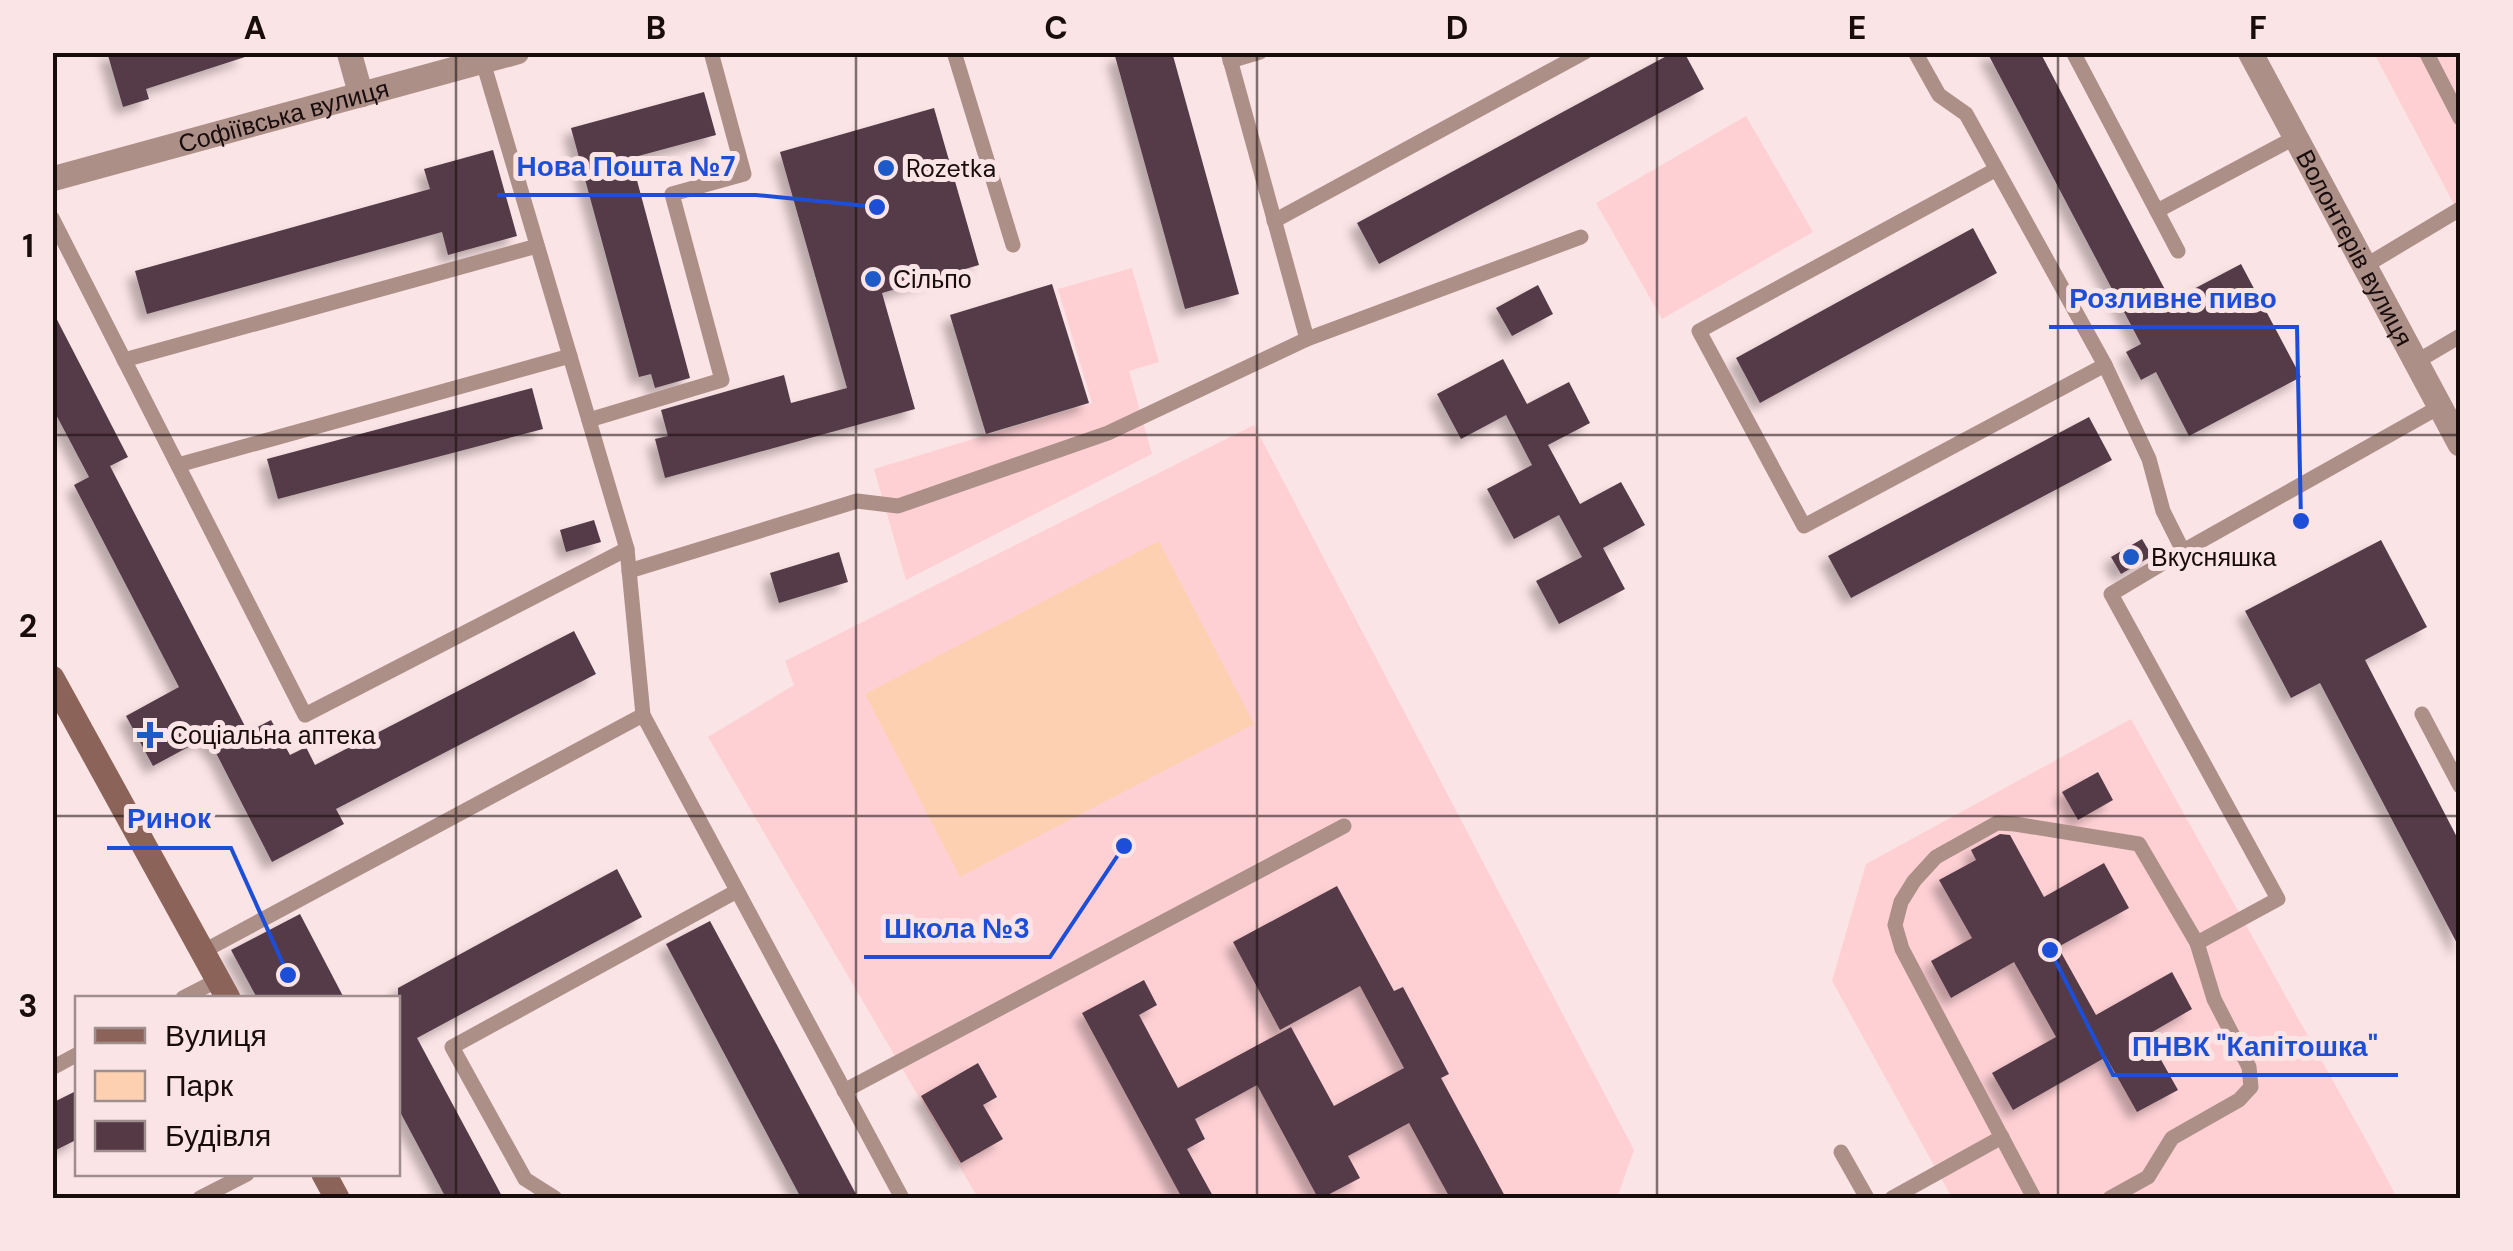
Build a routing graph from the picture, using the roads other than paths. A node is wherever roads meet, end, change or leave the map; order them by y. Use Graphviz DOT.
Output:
graph roads {
  1 [pos="349,52"];
  2 [pos="517,52"];
  3 [pos="710,52"];
  4 [pos="954,52"];
  5 [pos="1260,52"];
  6 [pos="1585,52"];
  7 [pos="1915,52"];
  8 [pos="2072,52"];
  9 [pos="2250,52"];
  10 [pos="2426,52"];
  11 [pos="1229,57"];
  12 [pos="483,62"];
  13 [pos="362,95"];
  14 [pos="2457,101"];
  15 [pos="2460,118"];
  16 [pos="2296,137"];
  17 [pos="1996,170"];
  18 [pos="52,179"];
  19 [pos="2460,209"];
  20 [pos="2157,211"];
  21 [pos="52,218"];
  22 [pos="1274,221"];
  23 [pos="1580,237"];
  24 [pos="1013,245"];
  25 [pos="538,246"];
  26 [pos="2178,251"];
  27 [pos="2365,266"];
  28 [pos="2460,336"];
  29 [pos="1306,340"];
  30 [pos="570,356"];
  31 [pos="124,360"];
  32 [pos="2416,362"];
  33 [pos="2105,365"];
  34 [pos="2440,406"];
  35 [pos="589,420"];
  36 [pos="2460,444"];
  37 [pos="178,465"];
  38 [pos="627,549"];
  39 [pos="2183,551"];
  40 [pos="630,571"];
  41 [pos="52,678"];
  42 [pos="2422,714"];
  43 [pos="643,715"];
  44 [pos="2460,786"];
  45 [pos="1344,826"];
  46 [pos="738,891"];
  47 [pos="2196,943"];
  48 [pos="202,952"];
  49 [pos="223,989"];
  50 [pos="193,996"];
  51 [pos="75,1056"];
  52 [pos="52,1068"];
  53 [pos="844,1090"];
  54 [pos="2002,1137"];
  55 [pos="1841,1152"];
  56 [pos="243,1176"];
  57 [pos="325,1176"];
  58 [pos="200,1198"];
  59 [pos="337,1198"];
  60 [pos="555,1198"];
  61 [pos="902,1198"];
  62 [pos="1867,1198"];
  63 [pos="1892,1198"];
  64 [pos="2034,1198"];
  65 [pos="2110,1198"];
  1 -- 13 [label="street"];
  2 -- 12 [label="street, Софіївська вулиця"];
  3 -- 35 [label="lane"];
  4 -- 24 [label="lane"];
  5 -- 11 [label="lane"];
  6 -- 22 [label="lane"];
  7 -- 17 [label="lane"];
  8 -- 20 [label="lane"];
  9 -- 16 [label="street, Волонтерів вулиця"];
  10 -- 14 [label="lane"];
  11 -- 22 [label="lane"];
  12 -- 13 [label="street, Софіївська вулиця"];
  12 -- 25 [label="lane"];
  13 -- 18 [label="street, Софіївська вулиця"];
  14 -- 15 [label="lane"];
  16 -- 20 [label="lane"];
  16 -- 27 [label="street, Волонтерів вулиця"];
  17 -- 33 [label="lane"];
  17 -- 33 [label="lane"];
  19 -- 27 [label="lane"];
  20 -- 26 [label="lane"];
  21 -- 31 [label="lane"];
  22 -- 29 [label="lane"];
  23 -- 29 [label="lane"];
  25 -- 30 [label="lane"];
  25 -- 31 [label="lane"];
  27 -- 32 [label="street, Волонтерів вулиця"];
  28 -- 32 [label="lane"];
  29 -- 40 [label="lane"];
  30 -- 35 [label="lane"];
  30 -- 37 [label="lane"];
  31 -- 37 [label="lane"];
  32 -- 34 [label="street, Волонтерів вулиця"];
  33 -- 39 [label="lane"];
  34 -- 36 [label="street, Волонтерів вулиця"];
  34 -- 39 [label="lane"];
  35 -- 38 [label="lane"];
  37 -- 38 [label="lane"];
  38 -- 40 [label="lane"];
  39 -- 47 [label="lane"];
  40 -- 43 [label="lane"];
  41 -- 48 [label="main road"];
  42 -- 44 [label="lane"];
  43 -- 46 [label="lane"];
  43 -- 48 [label="lane"];
  45 -- 53 [label="lane"];
  46 -- 53 [label="lane"];
  46 -- 60 [label="lane"];
  47 -- 54 [label="lane"];
  47 -- 65 [label="lane"];
  48 -- 49 [label="main road"];
  49 -- 50 [label="lane"];
  51 -- 52 [label="lane"];
  53 -- 61 [label="lane"];
  54 -- 63 [label="lane"];
  54 -- 64 [label="lane"];
  55 -- 62 [label="lane"];
  56 -- 58 [label="lane"];
  57 -- 59 [label="main road"];
}
